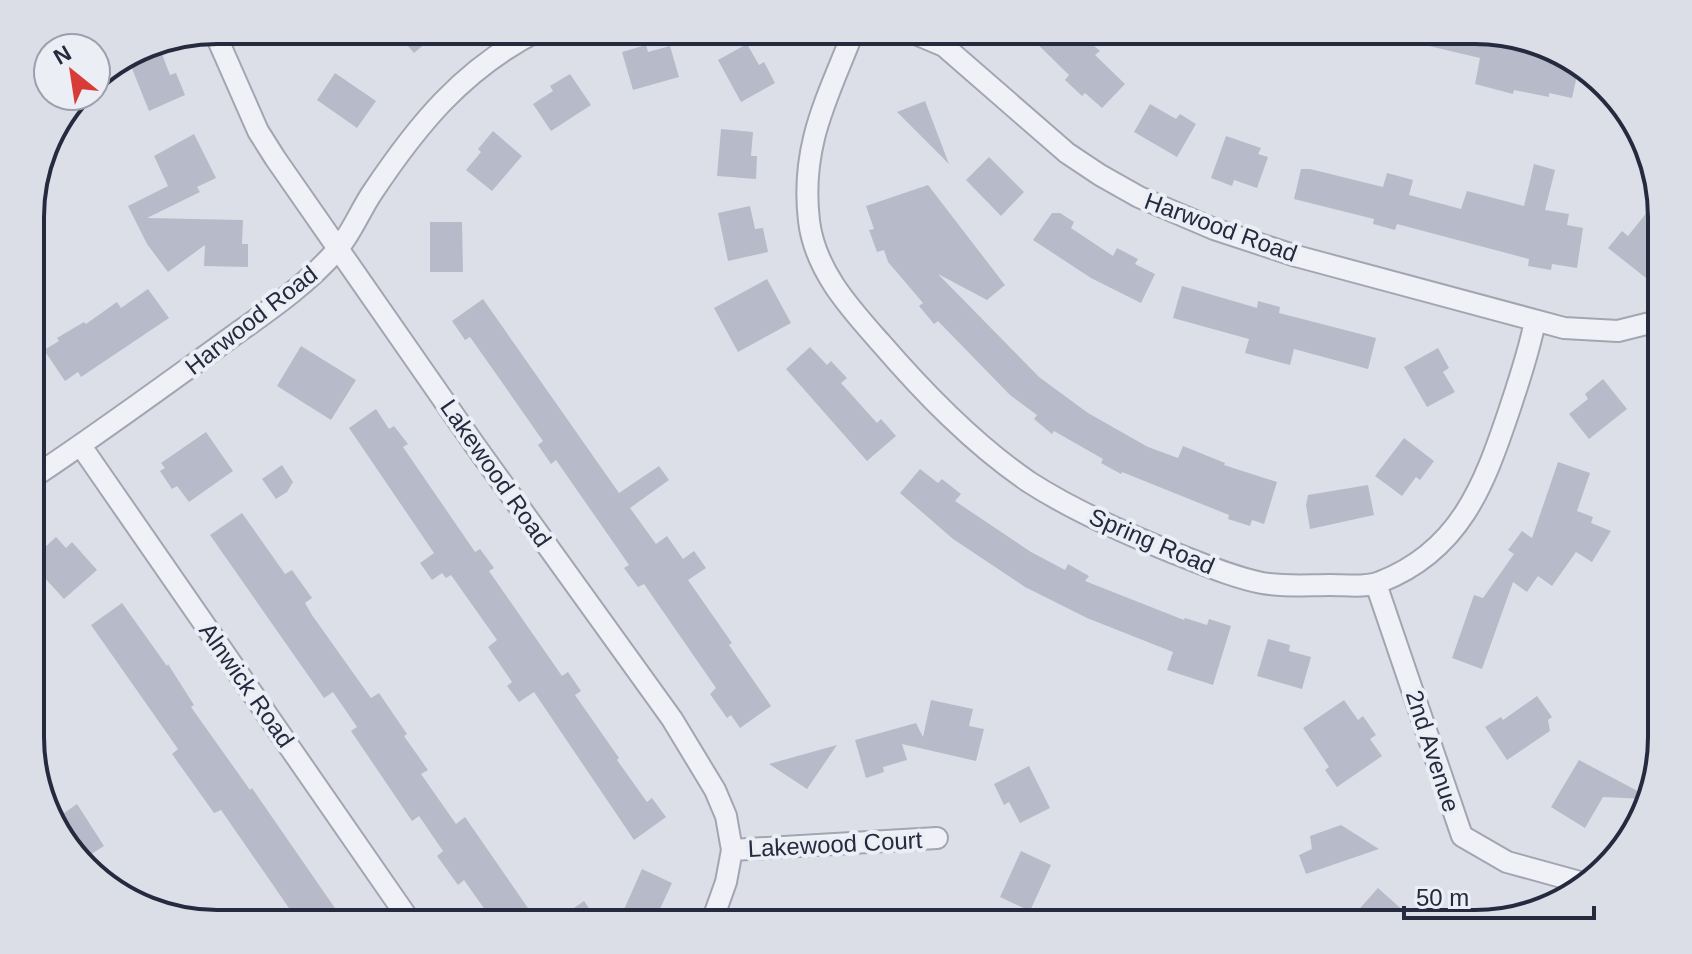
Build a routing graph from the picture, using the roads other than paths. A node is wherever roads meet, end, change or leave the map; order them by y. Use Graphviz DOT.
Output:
graph roads {
  1 [pos="220,44"];
  2 [pos="514,44"];
  3 [pos="848,44"];
  4 [pos="939,44"];
  5 [pos="339,248"];
  6 [pos="1535,321"];
  7 [pos="1648,324"];
  8 [pos="81,446"];
  9 [pos="44,470"];
  10 [pos="1376,584"];
  11 [pos="937,838"];
  12 [pos="732,850"];
  13 [pos="1572,880"];
  14 [pos="402,910"];
  15 [pos="716,910"];
  1 -- 5 [label="street, Lakewood Road"];
  2 -- 5 [label="street, Harwood Road"];
  3 -- 10 [label="street, Spring Road"];
  4 -- 6 [label="street, Harwood Road"];
  5 -- 8 [label="street, Harwood Road"];
  5 -- 12 [label="street, Lakewood Road"];
  6 -- 7 [label="street"];
  6 -- 10 [label="street, Spring Road"];
  8 -- 9 [label="street, Harwood Road"];
  8 -- 14 [label="street, Alnwick Road"];
  10 -- 13 [label="street, 2nd Avenue"];
  11 -- 12 [label="street, Lakewood Court"];
  12 -- 15 [label="street, Lakewood Road"];
}
